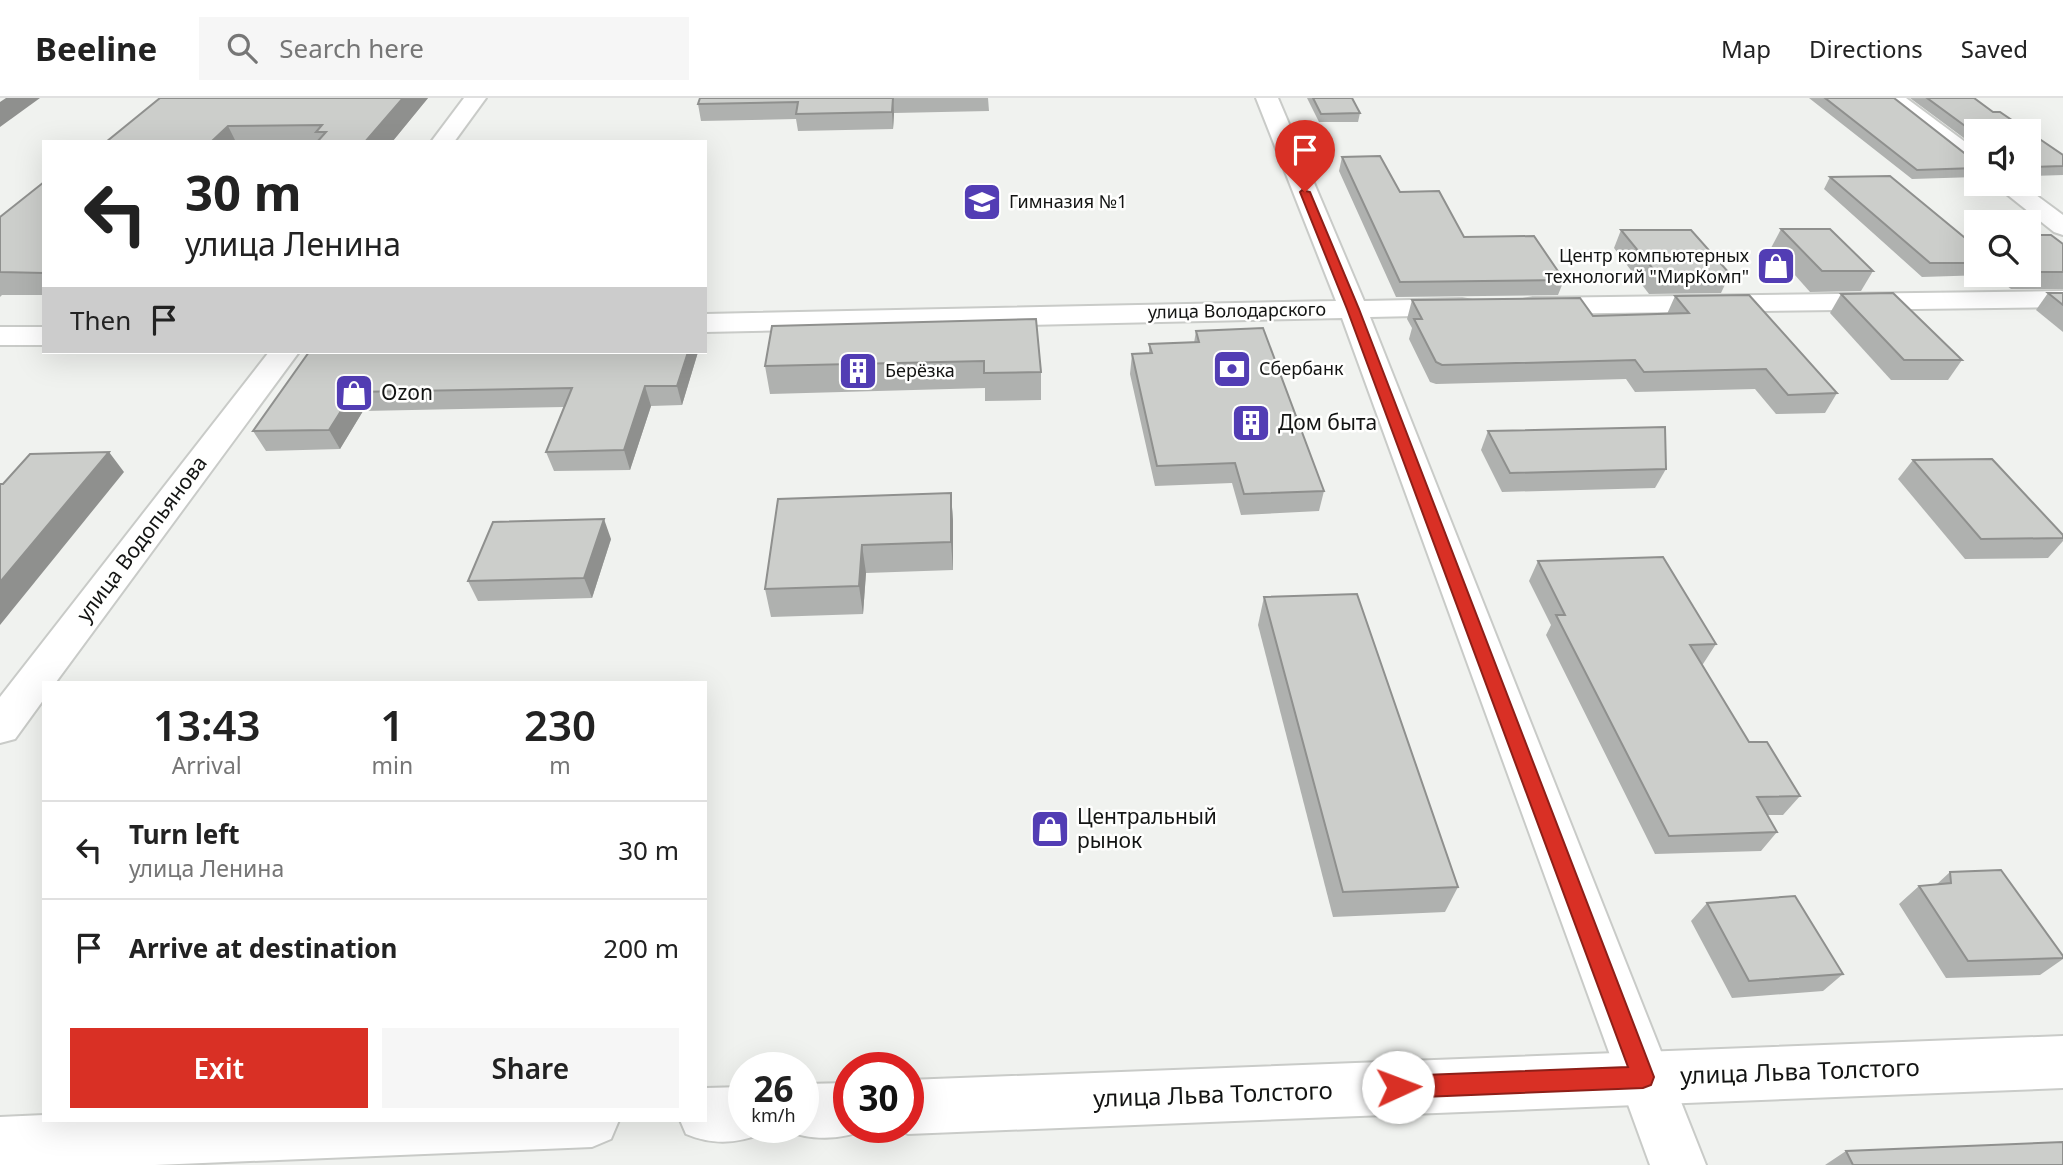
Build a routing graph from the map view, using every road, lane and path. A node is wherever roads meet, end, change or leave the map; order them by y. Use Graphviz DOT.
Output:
graph roads {
  1 [pos="475,98"];
  2 [pos="1267,98"];
  3 [pos="1892,98"];
  4 [pos="444,140"];
  5 [pos="1964,152"];
  6 [pos="2022,196"];
  7 [pos="2063,227"];
  8 [pos="2063,299"];
  9 [pos="1353,309"];
  10 [pos="707,323"];
  11 [pos="0,336"];
  12 [pos="42,336"];
  13 [pos="282,354"];
  14 [pos="0,727"];
  15 [pos="2063,1062"];
  16 [pos="1643,1077"];
  17 [pos="924,1106"];
  18 [pos="728,1114"];
  19 [pos="707,1115"];
  20 [pos="543,1122"];
  21 [pos="0,1144"];
  22 [pos="1678,1165"];
  1 -- 4 [label="street"];
  2 -- 9 [label="street"];
  3 -- 5 [label="street"];
  6 -- 7 [label="street"];
  8 -- 9 [label="street, улица Володарского"];
  9 -- 10 [label="street, улица Володарского"];
  9 -- 16 [label="street"];
  11 -- 12 [label="street"];
  13 -- 14 [label="street, улица Водопьянова"];
  15 -- 16 [label="street, улица Льва Толстого"];
  16 -- 17 [label="street, улица Льва Толстого"];
  16 -- 22 [label="street"];
  18 -- 19 [label="street"];
  20 -- 21 [label="street"];
}
